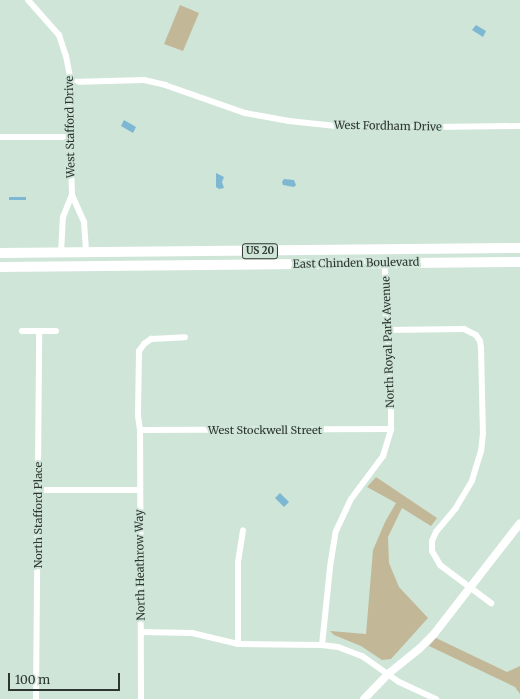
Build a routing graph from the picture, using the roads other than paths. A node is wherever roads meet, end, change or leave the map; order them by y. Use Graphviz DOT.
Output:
graph roads {
  1 [pos="28,0"];
  2 [pos="71,82"];
  3 [pos="520,126"];
  4 [pos="0,137"];
  5 [pos="70,137"];
  6 [pos="72,196"];
  7 [pos="520,248"];
  8 [pos="520,251"];
  9 [pos="0,253"];
  10 [pos="61,253"];
  11 [pos="86,253"];
  12 [pos="0,260"];
  13 [pos="520,262"];
  14 [pos="385,263"];
  15 [pos="0,267"];
  16 [pos="386,330"];
  17 [pos="22,331"];
  18 [pos="39,331"];
  19 [pos="56,331"];
  20 [pos="185,337"];
  21 [pos="391,429"];
  22 [pos="140,430"];
  23 [pos="38,490"];
  24 [pos="139,490"];
  25 [pos="520,523"];
  26 [pos="243,530"];
  27 [pos="470,588"];
  28 [pos="491,603"];
  29 [pos="141,632"];
  30 [pos="238,644"];
  31 [pos="322,645"];
  32 [pos="388,674"];
  33 [pos="36,699"];
  34 [pos="141,699"];
  35 [pos="364,699"];
  36 [pos="436,699"];
  1 -- 2 [label="street, West Stafford Drive"];
  2 -- 3 [label="street, West Fordham Drive"];
  2 -- 5 [label="street, West Stafford Drive"];
  4 -- 5 [label="street"];
  5 -- 6 [label="street, West Stafford Drive"];
  6 -- 10 [label="street, West Stafford Drive"];
  6 -- 11 [label="street, West Stafford Drive"];
  7 -- 11 [label="main road, East Chinden Boulevard / US 20"];
  8 -- 14 [label="main road"];
  9 -- 10 [label="main road, East Chinden Boulevard / US 20"];
  10 -- 11 [label="main road, East Chinden Boulevard / US 20"];
  11 -- 12 [label="main road"];
  13 -- 14 [label="main road, East Chinden Boulevard / US 20"];
  14 -- 15 [label="main road, East Chinden Boulevard / US 20"];
  14 -- 16 [label="street, North Royal Park Avenue"];
  16 -- 21 [label="street, North Royal Park Avenue"];
  16 -- 27 [label="street"];
  17 -- 18 [label="street"];
  18 -- 19 [label="street"];
  18 -- 23 [label="street, North Stafford Place"];
  20 -- 22 [label="street, North Heathrow Way"];
  21 -- 22 [label="street, West Stockwell Street"];
  21 -- 31 [label="street, North Royal Park Avenue"];
  22 -- 24 [label="street, North Heathrow Way"];
  23 -- 24 [label="street"];
  23 -- 33 [label="street, North Stafford Place"];
  24 -- 29 [label="street, North Heathrow Way"];
  25 -- 27 [label="street"];
  26 -- 30 [label="street"];
  27 -- 28 [label="street"];
  27 -- 32 [label="street"];
  29 -- 30 [label="street"];
  29 -- 34 [label="street, North Heathrow Way"];
  30 -- 31 [label="street"];
  31 -- 32 [label="street"];
  32 -- 35 [label="street"];
  32 -- 36 [label="street"];
}
